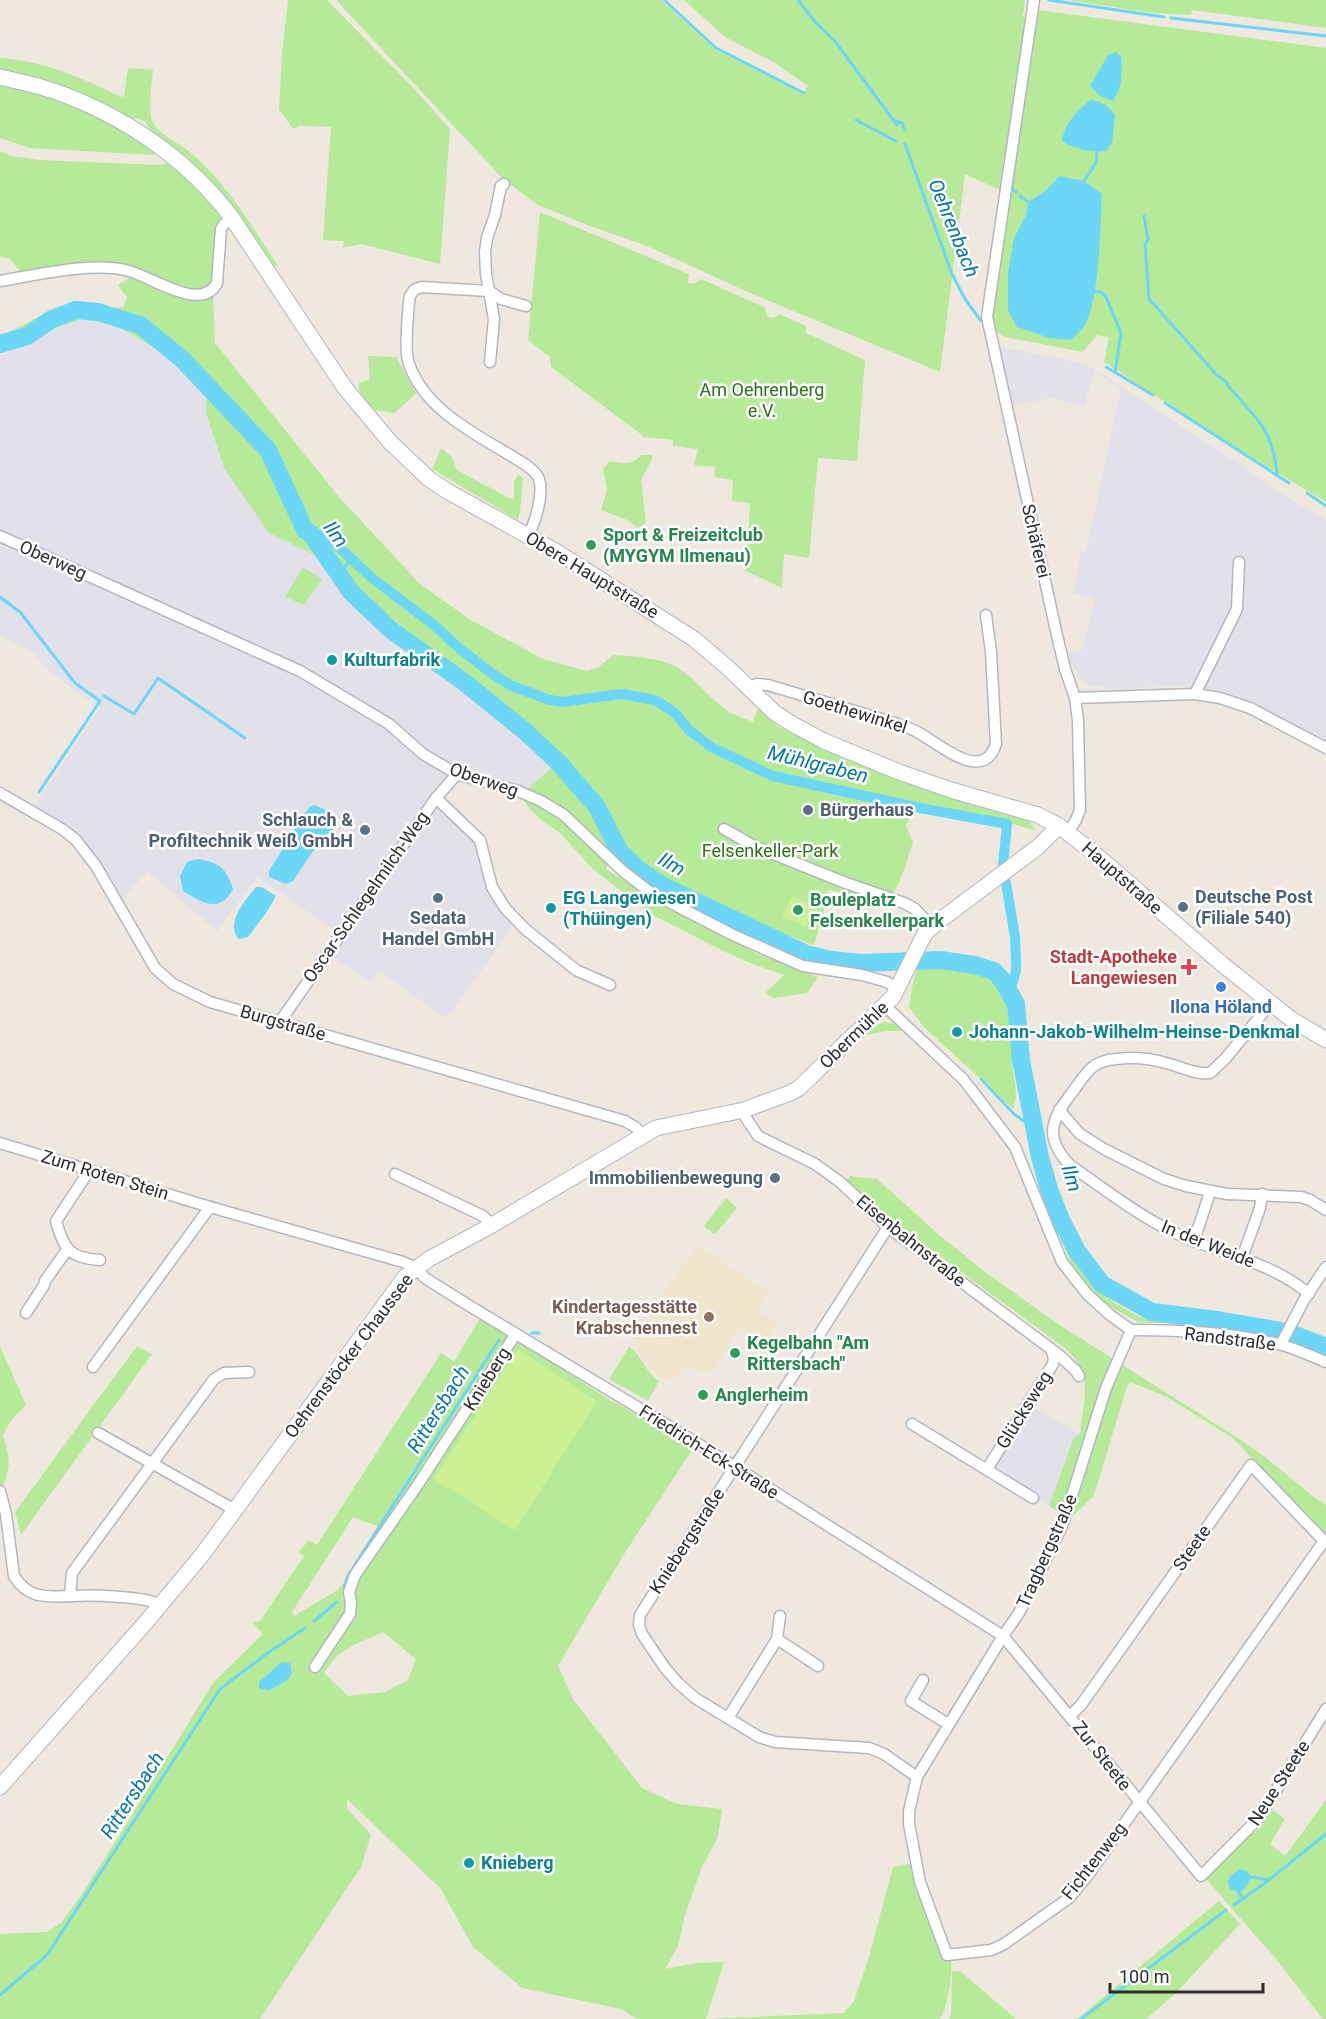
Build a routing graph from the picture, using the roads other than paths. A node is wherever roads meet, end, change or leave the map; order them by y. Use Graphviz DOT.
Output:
graph roads {
  1 [pos="1034,0"];
  2 [pos="0,77"];
  3 [pos="504,184"];
  4 [pos="232,218"];
  5 [pos="0,281"];
  6 [pos="489,291"];
  7 [pos="526,306"];
  8 [pos="490,362"];
  9 [pos="0,536"];
  10 [pos="528,536"];
  11 [pos="1239,562"];
  12 [pos="986,615"];
  13 [pos="748,687"];
  14 [pos="1195,694"];
  15 [pos="1075,698"];
  16 [pos="1326,748"];
  17 [pos="457,774"];
  18 [pos="1,794"];
  19 [pos="436,798"];
  20 [pos="724,829"];
  21 [pos="1064,829"];
  22 [pos="932,927"];
  23 [pos="610,985"];
  24 [pos="898,989"];
  25 [pos="1271,1003"];
  26 [pos="885,1006"];
  27 [pos="279,1023"];
  28 [pos="1326,1040"];
  29 [pos="778,1098"];
  30 [pos="744,1110"];
  31 [pos="1059,1110"];
  32 [pos="643,1135"];
  33 [pos="0,1143"];
  34 [pos="89,1171"];
  35 [pos="395,1174"];
  36 [pos="1210,1192"];
  37 [pos="1262,1194"];
  38 [pos="210,1207"];
  39 [pos="1326,1210"];
  40 [pos="492,1225"];
  41 [pos="888,1227"];
  42 [pos="1194,1241"];
  43 [pos="67,1250"];
  44 [pos="1242,1258"];
  45 [pos="100,1260"];
  46 [pos="1326,1267"];
  47 [pos="416,1268"];
  48 [pos="1323,1280"];
  49 [pos="1309,1294"];
  50 [pos="26,1313"];
  51 [pos="1131,1330"];
  52 [pos="515,1335"];
  53 [pos="1282,1342"];
  54 [pos="1051,1349"];
  55 [pos="1326,1362"];
  56 [pos="93,1367"];
  57 [pos="249,1372"];
  58 [pos="1079,1376"];
  59 [pos="912,1424"];
  60 [pos="98,1433"];
  61 [pos="154,1463"];
  62 [pos="735,1467"];
  63 [pos="987,1469"];
  64 [pos="0,1491"];
  65 [pos="1033,1498"];
  66 [pos="235,1510"];
  67 [pos="1325,1542"];
  68 [pos="70,1596"];
  69 [pos="161,1605"];
  70 [pos="780,1616"];
  71 [pos="1003,1636"];
  72 [pos="777,1639"];
  73 [pos="818,1666"];
  74 [pos="315,1667"];
  75 [pos="923,1680"];
  76 [pos="1326,1709"];
  77 [pos="1070,1716"];
  78 [pos="728,1718"];
  79 [pos="948,1724"];
  80 [pos="916,1777"];
  81 [pos="0,1787"];
  82 [pos="1139,1803"];
  83 [pos="1201,1876"];
  84 [pos="947,1955"];
  1 -- 15 [label="street, Schäferei"];
  2 -- 4 [label="main road, Obere Hauptstraße"];
  3 -- 6 [label="street"];
  4 -- 5 [label="street"];
  4 -- 10 [label="main road, Obere Hauptstraße"];
  6 -- 7 [label="street"];
  6 -- 8 [label="street"];
  6 -- 10 [label="street"];
  9 -- 17 [label="street, Oberweg"];
  10 -- 13 [label="main road, Obere Hauptstraße"];
  11 -- 14 [label="street"];
  12 -- 13 [label="street, Goethewinkel"];
  13 -- 21 [label="main road, Obere Hauptstraße"];
  14 -- 15 [label="street"];
  14 -- 16 [label="street"];
  15 -- 21 [label="street, Schäferei"];
  17 -- 19 [label="street, Oscar-Schlegelmilch-Weg"];
  17 -- 24 [label="street, Oberweg"];
  18 -- 27 [label="street, Burgstraße"];
  19 -- 23 [label="street"];
  19 -- 27 [label="street, Oscar-Schlegelmilch-Weg"];
  20 -- 22 [label="street"];
  21 -- 22 [label="main road, Obermühle"];
  21 -- 25 [label="main road, Hauptstraße"];
  22 -- 24 [label="main road, Obermühle"];
  24 -- 26 [label="main road, Obermühle"];
  25 -- 28 [label="main road, Hauptstraße"];
  25 -- 31 [label="street"];
  26 -- 29 [label="main road, Obermühle"];
  26 -- 51 [label="street"];
  27 -- 32 [label="street, Burgstraße"];
  29 -- 30 [label="main road, Oehrenstöcker Chaussee"];
  30 -- 32 [label="main road, Oehrenstöcker Chaussee"];
  30 -- 41 [label="street, Eisenbahnstraße"];
  31 -- 36 [label="street"];
  31 -- 42 [label="street, In der Weide"];
  32 -- 40 [label="main road, Oehrenstöcker Chaussee"];
  33 -- 34 [label="street, Zum Roten Stein"];
  34 -- 38 [label="street, Zum Roten Stein"];
  34 -- 43 [label="street"];
  35 -- 40 [label="street"];
  36 -- 37 [label="street"];
  36 -- 42 [label="street"];
  37 -- 39 [label="street"];
  37 -- 44 [label="street"];
  38 -- 47 [label="street, Zum Roten Stein"];
  38 -- 56 [label="street"];
  40 -- 47 [label="main road, Oehrenstöcker Chaussee"];
  41 -- 54 [label="street, Eisenbahnstraße"];
  41 -- 62 [label="street, Kniebergstraße"];
  42 -- 44 [label="street, In der Weide"];
  43 -- 45 [label="street"];
  43 -- 50 [label="street"];
  44 -- 49 [label="street, In der Weide"];
  46 -- 48 [label="street"];
  47 -- 52 [label="street, Friedrich-Eck-Straße"];
  47 -- 66 [label="main road, Oehrenstöcker Chaussee"];
  48 -- 49 [label="street"];
  49 -- 53 [label="street"];
  51 -- 53 [label="street, Randstraße"];
  51 -- 71 [label="street, Tragbergstraße"];
  52 -- 62 [label="street, Friedrich-Eck-Straße"];
  52 -- 74 [label="street, Knieberg"];
  53 -- 55 [label="street, Randstraße"];
  54 -- 58 [label="street, Eisenbahnstraße"];
  54 -- 63 [label="street, Glücksweg"];
  57 -- 61 [label="street"];
  59 -- 63 [label="street, Glücksweg"];
  60 -- 61 [label="street"];
  61 -- 66 [label="street"];
  61 -- 68 [label="street"];
  62 -- 71 [label="street, Friedrich-Eck-Straße"];
  62 -- 78 [label="street, Kniebergstraße"];
  63 -- 65 [label="street, Glücksweg"];
  64 -- 68 [label="street"];
  66 -- 69 [label="main road, Oehrenstöcker Chaussee"];
  67 -- 77 [label="street, Steete"];
  67 -- 82 [label="street, Steete"];
  68 -- 69 [label="street"];
  69 -- 81 [label="main road, Oehrenstöcker Chaussee"];
  70 -- 72 [label="street"];
  71 -- 77 [label="street, Zur Steete"];
  71 -- 79 [label="street, Tragbergstraße"];
  72 -- 73 [label="street"];
  72 -- 78 [label="street"];
  75 -- 79 [label="street"];
  76 -- 83 [label="street, Neue Steete"];
  77 -- 82 [label="street, Zur Steete"];
  78 -- 80 [label="street, Kniebergstraße"];
  79 -- 80 [label="street, Tragbergstraße"];
  80 -- 84 [label="street, Tragbergstraße"];
  82 -- 83 [label="street, Zur Steete"];
  82 -- 84 [label="street, Fichtenweg"];
}
